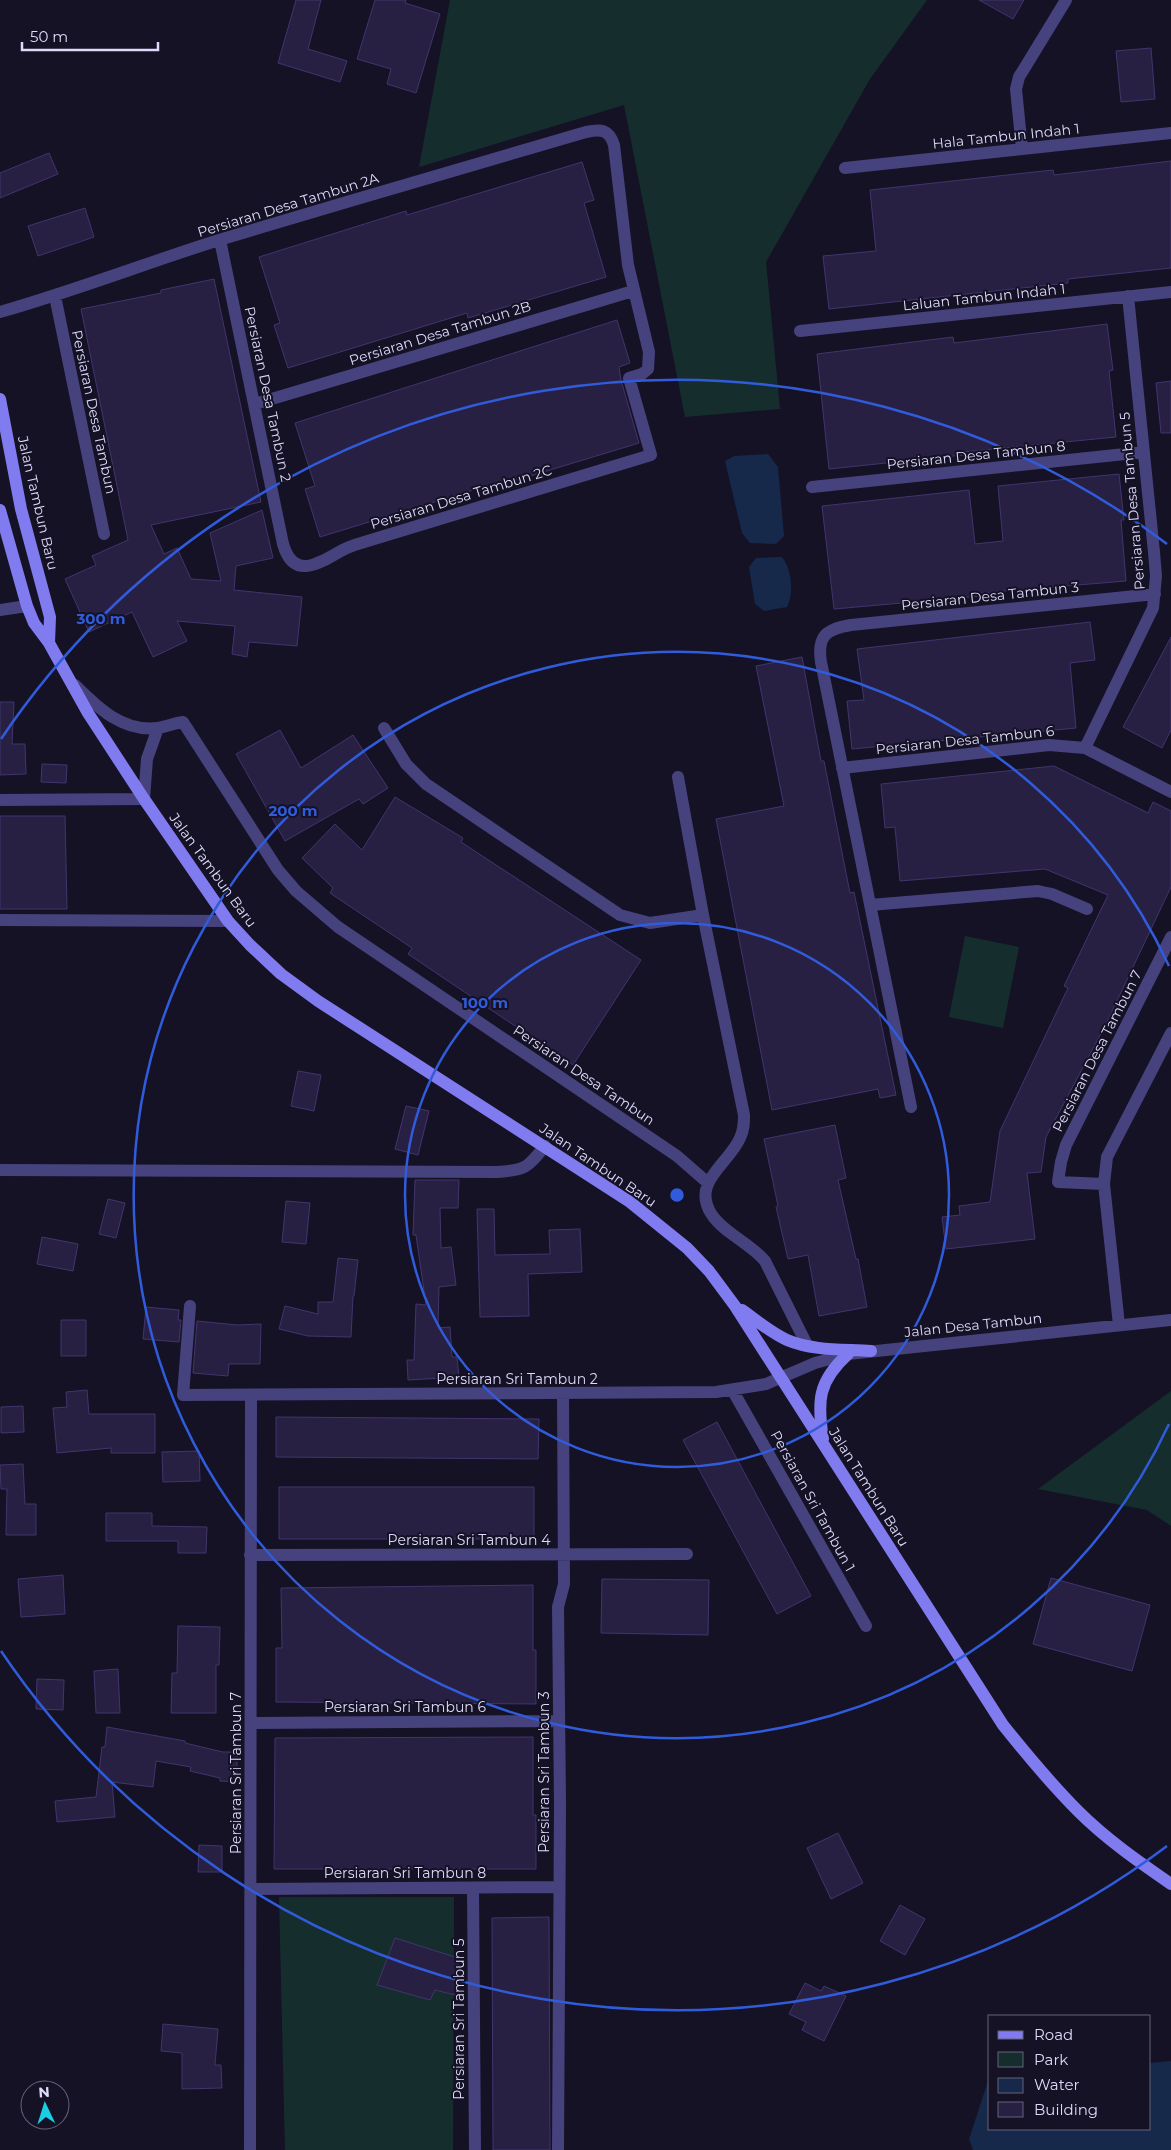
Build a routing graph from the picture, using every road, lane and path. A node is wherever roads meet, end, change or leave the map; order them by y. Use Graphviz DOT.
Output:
graph roads {
  1 [pos="1066,0"];
  2 [pos="1171,133"];
  3 [pos="1022,149"];
  4 [pos="845,168"];
  5 [pos="220,240"];
  6 [pos="633,291"];
  7 [pos="1171,292"];
  8 [pos="55,296"];
  9 [pos="1128,296"];
  10 [pos="0,312"];
  11 [pos="800,331"];
  12 [pos="0,399"];
  13 [pos="255,404"];
  14 [pos="0,451"];
  15 [pos="1144,452"];
  16 [pos="14,472"];
  17 [pos="812,487"];
  18 [pos="0,510"];
  19 [pos="104,534"];
  20 [pos="286,554"];
  21 [pos="1155,594"];
  22 [pos="27,606"];
  23 [pos="0,610"];
  24 [pos="49,643"];
  25 [pos="69,679"];
  26 [pos="158,728"];
  27 [pos="384,728"];
  28 [pos="1085,748"];
  29 [pos="842,768"];
  30 [pos="678,777"];
  31 [pos="1171,792"];
  32 [pos="144,799"];
  33 [pos="0,800"];
  34 [pos="870,905"];
  35 [pos="1087,909"];
  36 [pos="703,915"];
  37 [pos="0,920"];
  38 [pos="228,920"];
  39 [pos="1171,937"];
  40 [pos="1171,1033"];
  41 [pos="912,1107"];
  42 [pos="545,1146"];
  43 [pos="0,1170"];
  44 [pos="708,1183"];
  45 [pos="1104,1184"];
  46 [pos="190,1306"];
  47 [pos="735,1306"];
  48 [pos="1171,1320"];
  49 [pos="1120,1325"];
  50 [pos="807,1346"];
  51 [pos="871,1351"];
  52 [pos="848,1354"];
  53 [pos="782,1378"];
  54 [pos="734,1391"];
  55 [pos="563,1394"];
  56 [pos="251,1395"];
  57 [pos="825,1446"];
  58 [pos="688,1554"];
  59 [pos="250,1555"];
  60 [pos="564,1555"];
  61 [pos="866,1626"];
  62 [pos="559,1721"];
  63 [pos="251,1723"];
  64 [pos="1171,1884"];
  65 [pos="559,1887"];
  66 [pos="473,1888"];
  67 [pos="250,1889"];
  68 [pos="250,2150"];
  69 [pos="475,2150"];
  70 [pos="558,2150"];
  1 -- 3 [label="street"];
  2 -- 3 [label="street, Hala Tambun Indah 1"];
  3 -- 4 [label="street, Hala Tambun Indah 1"];
  5 -- 6 [label="street, Persiaran Desa Tambun 2A"];
  5 -- 8 [label="street, Persiaran Desa Tambun 2A"];
  5 -- 13 [label="street, Persiaran Desa Tambun 2"];
  6 -- 13 [label="street, Persiaran Desa Tambun 2B"];
  6 -- 20 [label="street, Persiaran Desa Tambun 2C"];
  7 -- 9 [label="street, Laluan Tambun Indah 1"];
  8 -- 10 [label="street, Persiaran Desa Tambun 2A"];
  8 -- 19 [label="street, Persiaran Desa Tambun"];
  9 -- 11 [label="street, Laluan Tambun Indah 1"];
  9 -- 15 [label="street, Persiaran Desa Tambun 5"];
  12 -- 16 [label="main road, Jalan Tambun Baru"];
  13 -- 20 [label="street, Persiaran Desa Tambun 2"];
  14 -- 16 [label="main road"];
  15 -- 17 [label="street, Persiaran Desa Tambun 8"];
  15 -- 21 [label="street, Persiaran Desa Tambun 5"];
  16 -- 24 [label="main road, Jalan Tambun Baru"];
  18 -- 22 [label="main road, Jalan Tambun Baru"];
  21 -- 28 [label="street, Persiaran Desa Tambun 5"];
  21 -- 29 [label="street, Persiaran Desa Tambun 3"];
  22 -- 23 [label="street"];
  22 -- 24 [label="main road, Jalan Tambun Baru"];
  24 -- 25 [label="main road, Jalan Tambun Baru"];
  25 -- 26 [label="street, Persiaran Desa Tambun"];
  25 -- 32 [label="main road, Jalan Tambun Baru"];
  26 -- 32 [label="street"];
  26 -- 44 [label="street, Persiaran Desa Tambun"];
  27 -- 36 [label="street"];
  28 -- 29 [label="street, Persiaran Desa Tambun 6"];
  28 -- 31 [label="street, Persiaran Desa Tambun 6"];
  29 -- 34 [label="street"];
  30 -- 36 [label="street"];
  32 -- 33 [label="street"];
  32 -- 38 [label="main road, Jalan Tambun Baru"];
  34 -- 35 [label="street"];
  34 -- 41 [label="street"];
  36 -- 44 [label="street"];
  37 -- 38 [label="street"];
  38 -- 42 [label="main road, Jalan Tambun Baru"];
  39 -- 45 [label="street, Persiaran Desa Tambun 7"];
  40 -- 45 [label="street"];
  42 -- 43 [label="street"];
  42 -- 47 [label="main road, Jalan Tambun Baru"];
  44 -- 50 [label="street"];
  45 -- 49 [label="street"];
  46 -- 56 [label="street, Persiaran Sri Tambun 2"];
  47 -- 50 [label="main road"];
  47 -- 53 [label="main road, Jalan Tambun Baru"];
  48 -- 49 [label="street, Jalan Desa Tambun"];
  49 -- 51 [label="street, Jalan Desa Tambun"];
  50 -- 51 [label="main road"];
  51 -- 52 [label="street, Jalan Desa Tambun"];
  52 -- 53 [label="street, Jalan Desa Tambun"];
  52 -- 57 [label="main road"];
  53 -- 54 [label="street, Persiaran Sri Tambun 2"];
  53 -- 57 [label="main road, Jalan Tambun Baru"];
  54 -- 55 [label="street, Persiaran Sri Tambun 2"];
  54 -- 61 [label="street, Persiaran Sri Tambun 1"];
  55 -- 56 [label="street, Persiaran Sri Tambun 2"];
  55 -- 60 [label="street, Persiaran Sri Tambun 3"];
  56 -- 59 [label="street, Persiaran Sri Tambun 7"];
  57 -- 64 [label="main road, Jalan Tambun Baru"];
  58 -- 60 [label="street, Persiaran Sri Tambun 4"];
  59 -- 60 [label="street, Persiaran Sri Tambun 4"];
  59 -- 63 [label="street, Persiaran Sri Tambun 7"];
  60 -- 62 [label="street, Persiaran Sri Tambun 3"];
  62 -- 63 [label="street, Persiaran Sri Tambun 6"];
  62 -- 65 [label="street, Persiaran Sri Tambun 3"];
  63 -- 67 [label="street, Persiaran Sri Tambun 7"];
  65 -- 66 [label="street, Persiaran Sri Tambun 8"];
  65 -- 70 [label="street, Persiaran Sri Tambun 3"];
  66 -- 67 [label="street, Persiaran Sri Tambun 8"];
  66 -- 69 [label="street, Persiaran Sri Tambun 5"];
  67 -- 68 [label="street, Persiaran Sri Tambun 7"];
}
